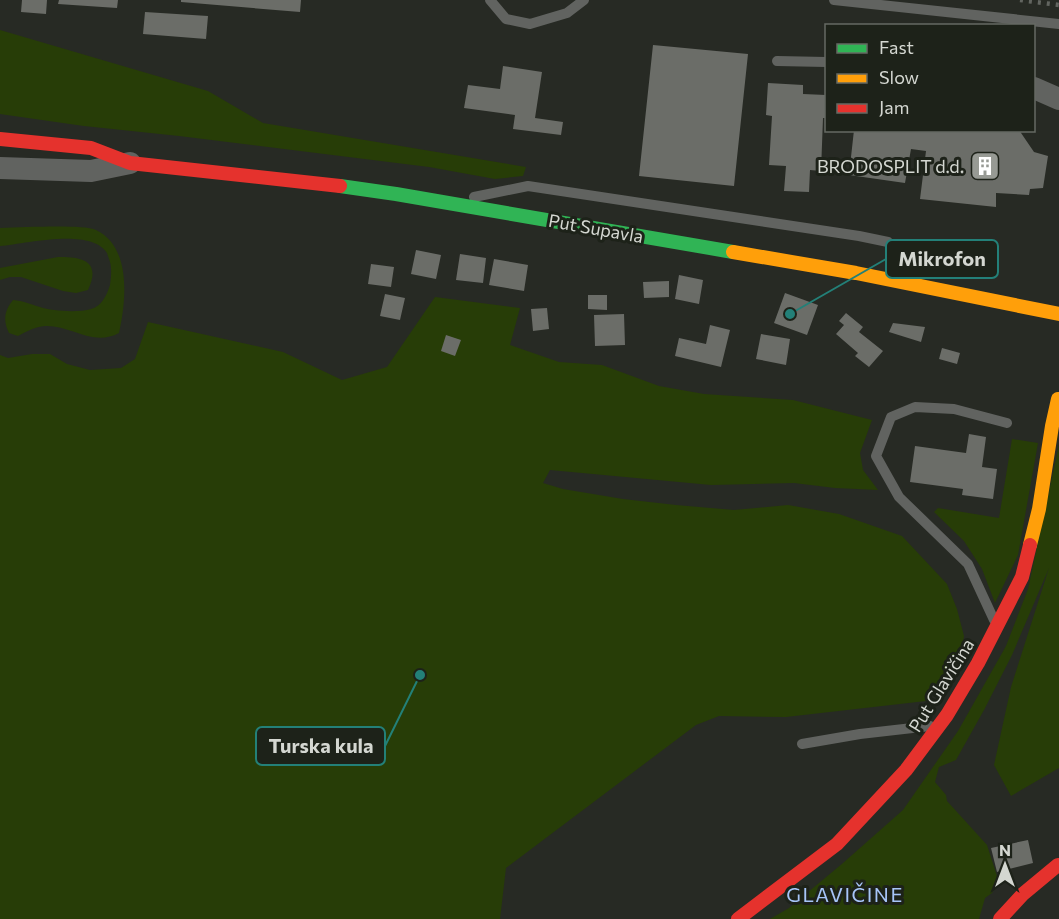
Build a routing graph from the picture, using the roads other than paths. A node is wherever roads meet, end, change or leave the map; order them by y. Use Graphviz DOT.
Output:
graph roads {
  1 [pos="490,0"];
  2 [pos="584,0"];
  3 [pos="834,0"];
  4 [pos="1059,24"];
  5 [pos="777,61"];
  6 [pos="825,62"];
  7 [pos="1035,88"];
  8 [pos="1059,99"];
  9 [pos="0,139"];
  10 [pos="130,163"];
  11 [pos="0,168"];
  12 [pos="445,203"];
  13 [pos="925,286"];
  14 [pos="1059,314"];
  15 [pos="1058,399"];
  16 [pos="1007,423"];
  17 [pos="997,626"];
  18 [pos="939,725"];
  19 [pos="802,744"];
  20 [pos="1058,865"];
  21 [pos="738,919"];
  22 [pos="1000,919"];
  1 -- 2 [label="lane"];
  3 -- 4 [label="lane"];
  5 -- 6 [label="lane"];
  7 -- 8 [label="street"];
  9 -- 10 [label="street, Put Supavla"];
  10 -- 11 [label="street, Put Supavla"];
  10 -- 12 [label="street, Put Supavla"];
  12 -- 13 [label="street, Put Supavla"];
  12 -- 13 [label="lane"];
  13 -- 14 [label="street, Put Supavla"];
  15 -- 17 [label="street, Put Glavičina"];
  16 -- 17 [label="lane"];
  17 -- 18 [label="street, Put Glavičina"];
  18 -- 19 [label="lane"];
  18 -- 21 [label="street, Put Glavičina"];
  20 -- 22 [label="street"];
}
